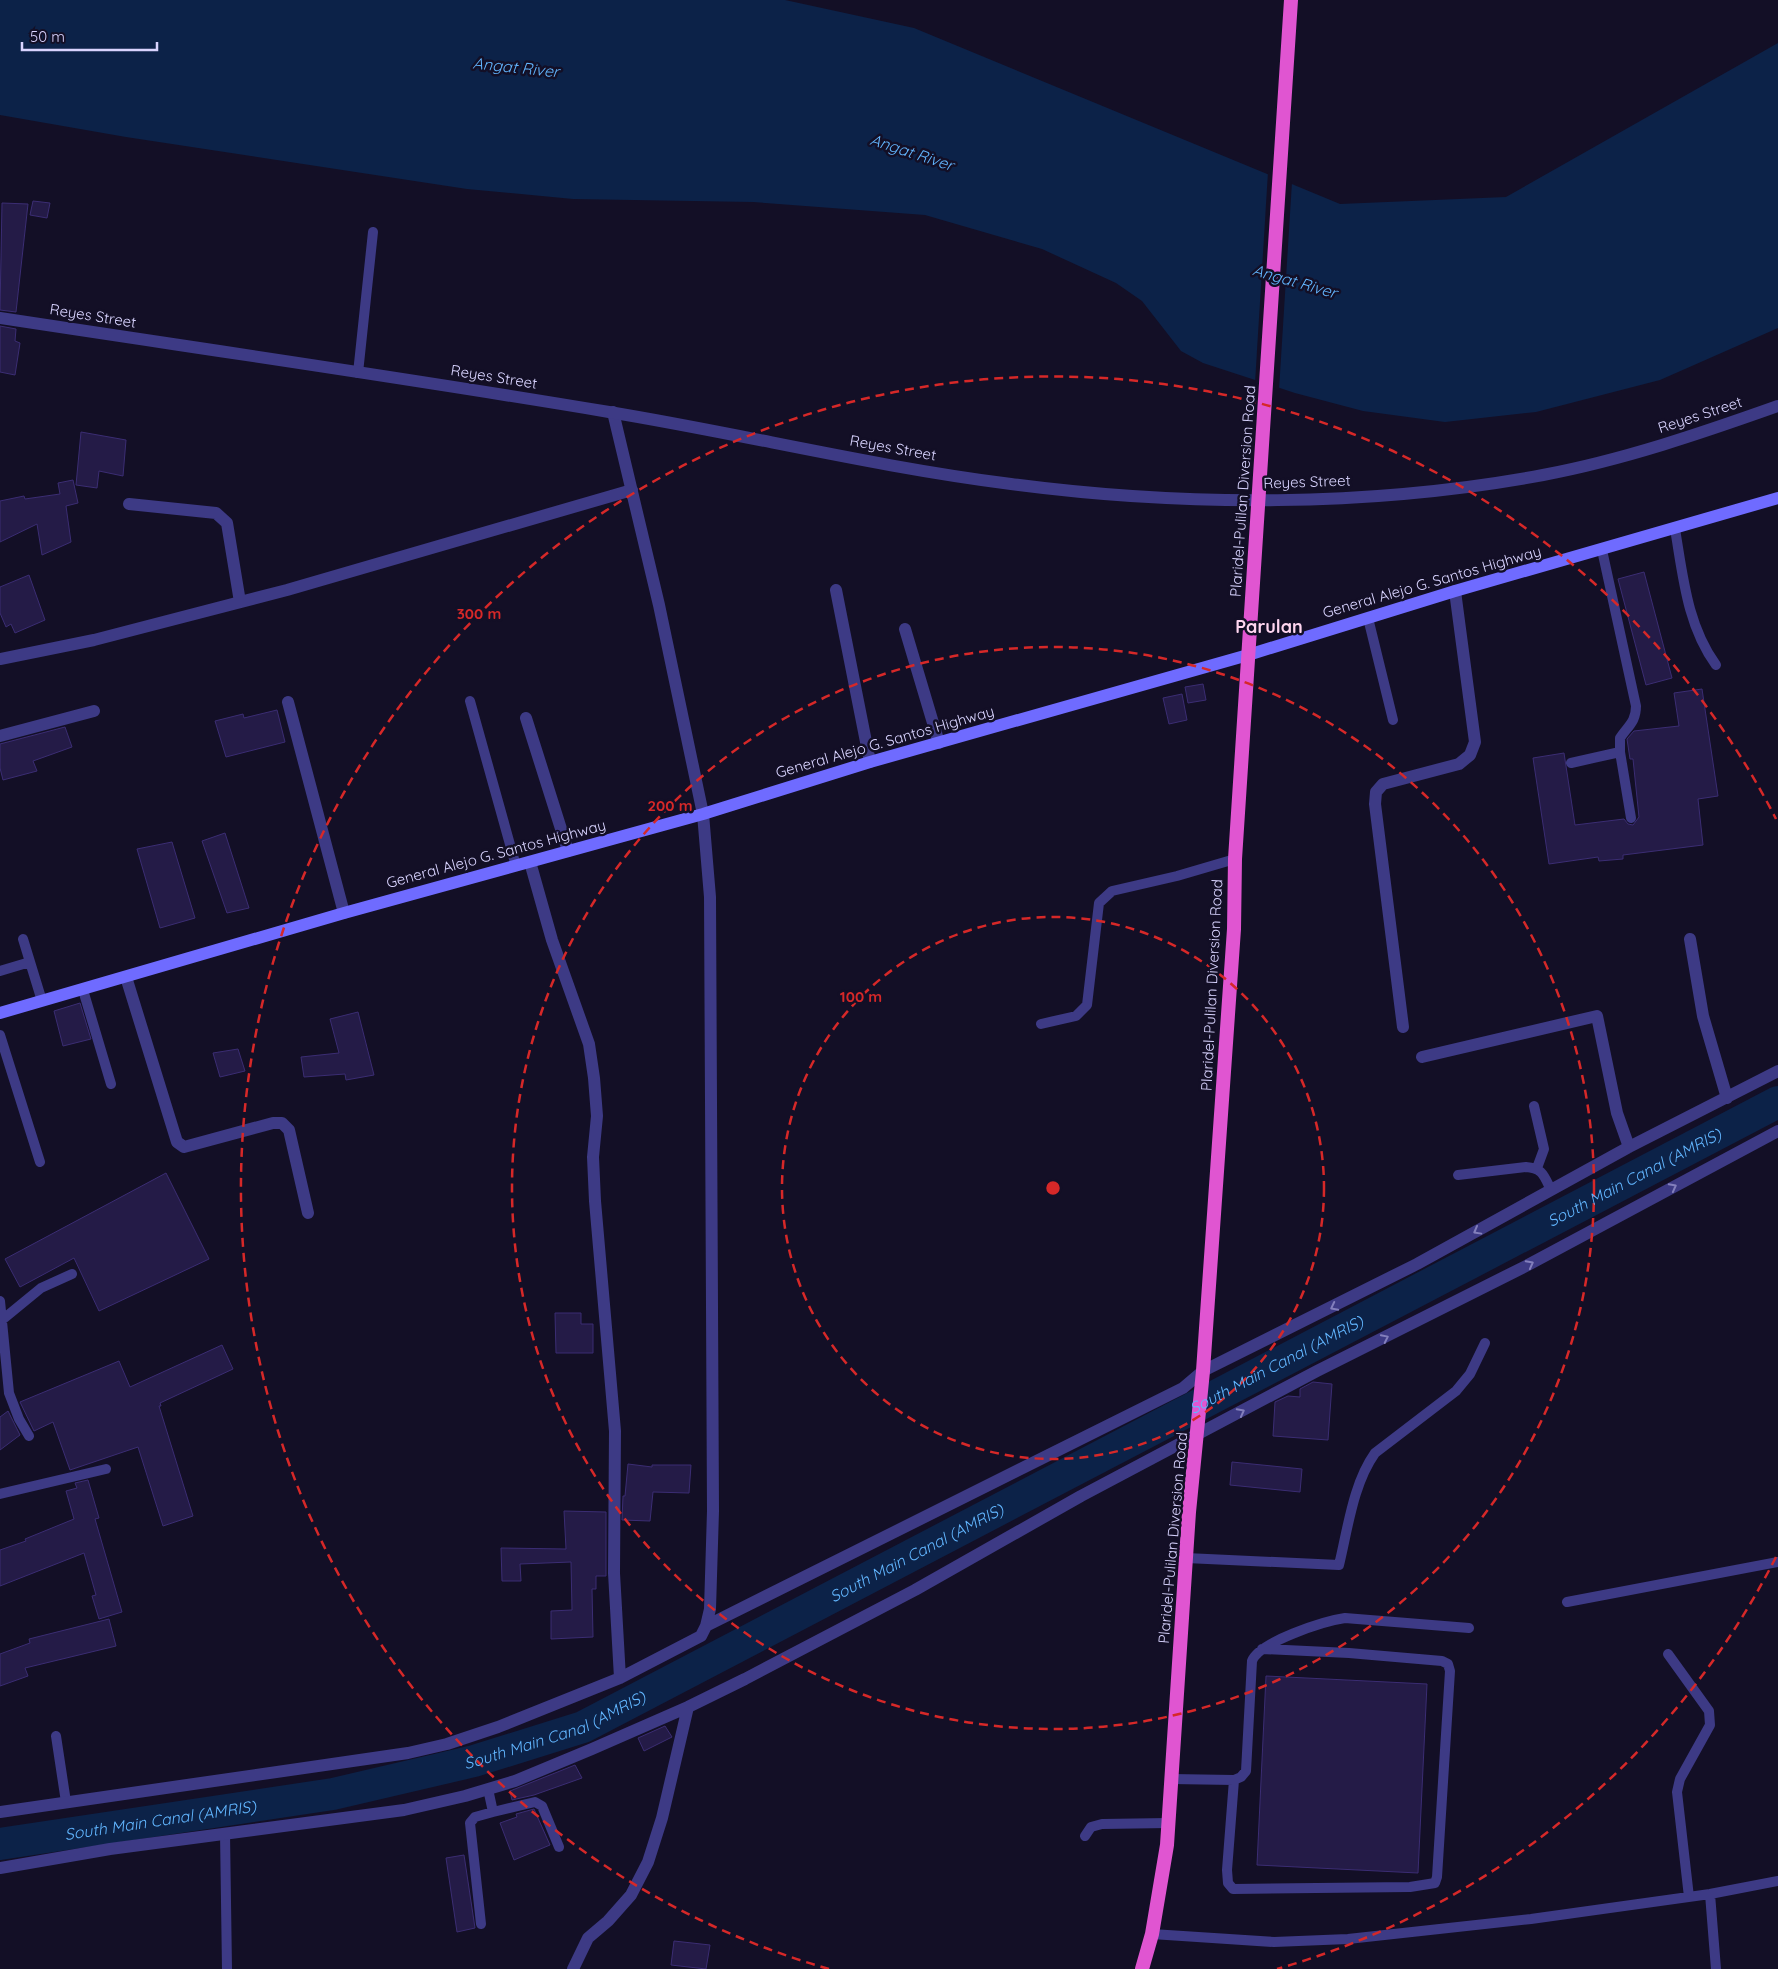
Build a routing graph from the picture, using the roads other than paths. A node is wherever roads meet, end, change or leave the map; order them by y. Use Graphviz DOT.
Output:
graph roads {
  1 [pos="1291,0"];
  2 [pos="373,232"];
  3 [pos="0,318"];
  4 [pos="358,373"];
  5 [pos="1778,406"];
  6 [pos="613,412"];
  7 [pos="632,490"];
  8 [pos="1778,498"];
  9 [pos="1260,500"];
  10 [pos="129,504"];
  11 [pos="1675,529"];
  12 [pos="1602,550"];
  13 [pos="836,590"];
  14 [pos="1456,591"];
  15 [pos="240,602"];
  16 [pos="1368,618"];
  17 [pos="905,629"];
  18 [pos="1248,655"];
  19 [pos="0,659"];
  20 [pos="1716,665"];
  21 [pos="470,701"];
  22 [pos="288,702"];
  23 [pos="94,711"];
  24 [pos="526,718"];
  25 [pos="1393,720"];
  26 [pos="0,736"];
  27 [pos="939,743"];
  28 [pos="1620,752"];
  29 [pos="870,762"];
  30 [pos="1571,763"];
  31 [pos="703,814"];
  32 [pos="1632,818"];
  33 [pos="568,851"];
  34 [pos="1235,859"];
  35 [pos="530,862"];
  36 [pos="516,866"];
  37 [pos="344,913"];
  38 [pos="23,939"];
  39 [pos="1690,939"];
  40 [pos="30,962"];
  41 [pos="0,971"];
  42 [pos="126,977"];
  43 [pos="83,990"];
  44 [pos="42,1001"];
  45 [pos="0,1013"];
  46 [pos="1041,1024"];
  47 [pos="1403,1027"];
  48 [pos="0,1035"];
  49 [pos="1422,1057"];
  50 [pos="1778,1071"];
  51 [pos="111,1084"];
  52 [pos="1727,1098"];
  53 [pos="1534,1106"];
  54 [pos="1778,1131"];
  55 [pos="1629,1147"];
  56 [pos="40,1162"];
  57 [pos="1537,1168"];
  58 [pos="1458,1175"];
  59 [pos="1550,1190"];
  60 [pos="308,1213"];
  61 [pos="72,1274"];
  62 [pos="0,1301"];
  63 [pos="2,1320"];
  64 [pos="1485,1343"];
  65 [pos="1203,1375"];
  66 [pos="1198,1430"];
  67 [pos="28,1436"];
  68 [pos="106,1469"];
  69 [pos="0,1494"];
  70 [pos="1186,1558"];
  71 [pos="1778,1562"];
  72 [pos="1567,1602"];
  73 [pos="706,1626"];
  74 [pos="1469,1628"];
  75 [pos="1262,1649"];
  76 [pos="1668,1654"];
  77 [pos="620,1678"];
  78 [pos="688,1707"];
  79 [pos="56,1736"];
  80 [pos="1171,1779"];
  81 [pos="1234,1780"];
  82 [pos="488,1789"];
  83 [pos="66,1802"];
  84 [pos="0,1812"];
  85 [pos="493,1812"];
  86 [pos="1168,1823"];
  87 [pos="225,1833"];
  88 [pos="1085,1836"];
  89 [pos="559,1847"];
  90 [pos="0,1868"];
  91 [pos="1778,1881"];
  92 [pos="1710,1894"];
  93 [pos="1689,1897"];
  94 [pos="481,1924"];
  95 [pos="1152,1934"];
  96 [pos="227,1969"];
  97 [pos="573,1969"];
  98 [pos="1142,1969"];
  99 [pos="1716,1969"];
  1 -- 9 [label="highway, Plaridel-Pulilan Diversion Road"];
  2 -- 4 [label="lane"];
  3 -- 4 [label="street, Reyes Street"];
  4 -- 6 [label="street, Reyes Street"];
  5 -- 9 [label="street, Reyes Street"];
  6 -- 7 [label="street"];
  6 -- 9 [label="street, Reyes Street"];
  7 -- 15 [label="street"];
  7 -- 31 [label="street"];
  8 -- 11 [label="main road, General Alejo G. Santos Highway"];
  9 -- 18 [label="highway, Plaridel-Pulilan Diversion Road"];
  10 -- 15 [label="street"];
  11 -- 12 [label="main road, General Alejo G. Santos Highway"];
  11 -- 20 [label="lane"];
  12 -- 14 [label="main road, General Alejo G. Santos Highway"];
  12 -- 28 [label="lane"];
  13 -- 29 [label="street"];
  14 -- 16 [label="main road, General Alejo G. Santos Highway"];
  14 -- 47 [label="street"];
  15 -- 19 [label="street"];
  16 -- 18 [label="main road, General Alejo G. Santos Highway"];
  16 -- 25 [label="lane"];
  17 -- 27 [label="street"];
  18 -- 27 [label="main road, General Alejo G. Santos Highway"];
  18 -- 34 [label="highway, Plaridel-Pulilan Diversion Road"];
  21 -- 36 [label="lane"];
  22 -- 37 [label="street"];
  23 -- 26 [label="street"];
  24 -- 33 [label="street"];
  27 -- 29 [label="main road, General Alejo G. Santos Highway"];
  28 -- 30 [label="lane"];
  28 -- 32 [label="lane"];
  29 -- 31 [label="main road, General Alejo G. Santos Highway"];
  31 -- 33 [label="main road, General Alejo G. Santos Highway"];
  31 -- 73 [label="street"];
  33 -- 35 [label="main road, General Alejo G. Santos Highway"];
  34 -- 46 [label="lane"];
  34 -- 65 [label="highway, Plaridel-Pulilan Diversion Road"];
  35 -- 36 [label="main road, General Alejo G. Santos Highway"];
  35 -- 77 [label="street"];
  36 -- 37 [label="main road, General Alejo G. Santos Highway"];
  37 -- 42 [label="main road, General Alejo G. Santos Highway"];
  38 -- 40 [label="lane"];
  39 -- 52 [label="street"];
  40 -- 41 [label="lane"];
  40 -- 44 [label="lane"];
  42 -- 43 [label="main road, General Alejo G. Santos Highway"];
  42 -- 60 [label="street"];
  43 -- 44 [label="main road, General Alejo G. Santos Highway"];
  43 -- 51 [label="lane"];
  44 -- 45 [label="main road, General Alejo G. Santos Highway"];
  48 -- 56 [label="lane"];
  49 -- 55 [label="street"];
  50 -- 52 [label="street"];
  52 -- 55 [label="street"];
  53 -- 57 [label="lane"];
  66 -- 54 [label="street, one-way"];
  55 -- 59 [label="street"];
  57 -- 58 [label="lane"];
  57 -- 59 [label="lane"];
  59 -- 65 [label="street, one-way"];
  61 -- 63 [label="lane"];
  62 -- 63 [label="lane"];
  63 -- 67 [label="lane"];
  64 -- 70 [label="lane"];
  65 -- 66 [label="highway, Plaridel-Pulilan Diversion Road"];
  65 -- 73 [label="street"];
  66 -- 70 [label="highway, Plaridel-Pulilan Diversion Road"];
  66 -- 78 [label="street"];
  68 -- 69 [label="lane"];
  70 -- 80 [label="highway, Plaridel-Pulilan Diversion Road"];
  71 -- 72 [label="lane"];
  73 -- 77 [label="street"];
  74 -- 75 [label="lane"];
  75 -- 81 [label="lane"];
  75 -- 81 [label="lane"];
  76 -- 93 [label="lane"];
  77 -- 83 [label="street"];
  78 -- 82 [label="street"];
  78 -- 97 [label="street"];
  79 -- 83 [label="lane"];
  80 -- 81 [label="lane"];
  80 -- 86 [label="highway, Plaridel-Pulilan Diversion Road"];
  82 -- 85 [label="lane"];
  82 -- 87 [label="street"];
  83 -- 84 [label="street"];
  85 -- 89 [label="lane"];
  85 -- 94 [label="lane"];
  86 -- 88 [label="lane"];
  86 -- 95 [label="highway, Plaridel-Pulilan Diversion Road"];
  87 -- 90 [label="street"];
  87 -- 96 [label="lane"];
  91 -- 92 [label="lane"];
  92 -- 93 [label="lane"];
  92 -- 99 [label="lane"];
  93 -- 95 [label="lane"];
  95 -- 98 [label="highway, Plaridel-Pulilan Diversion Road"];
}
